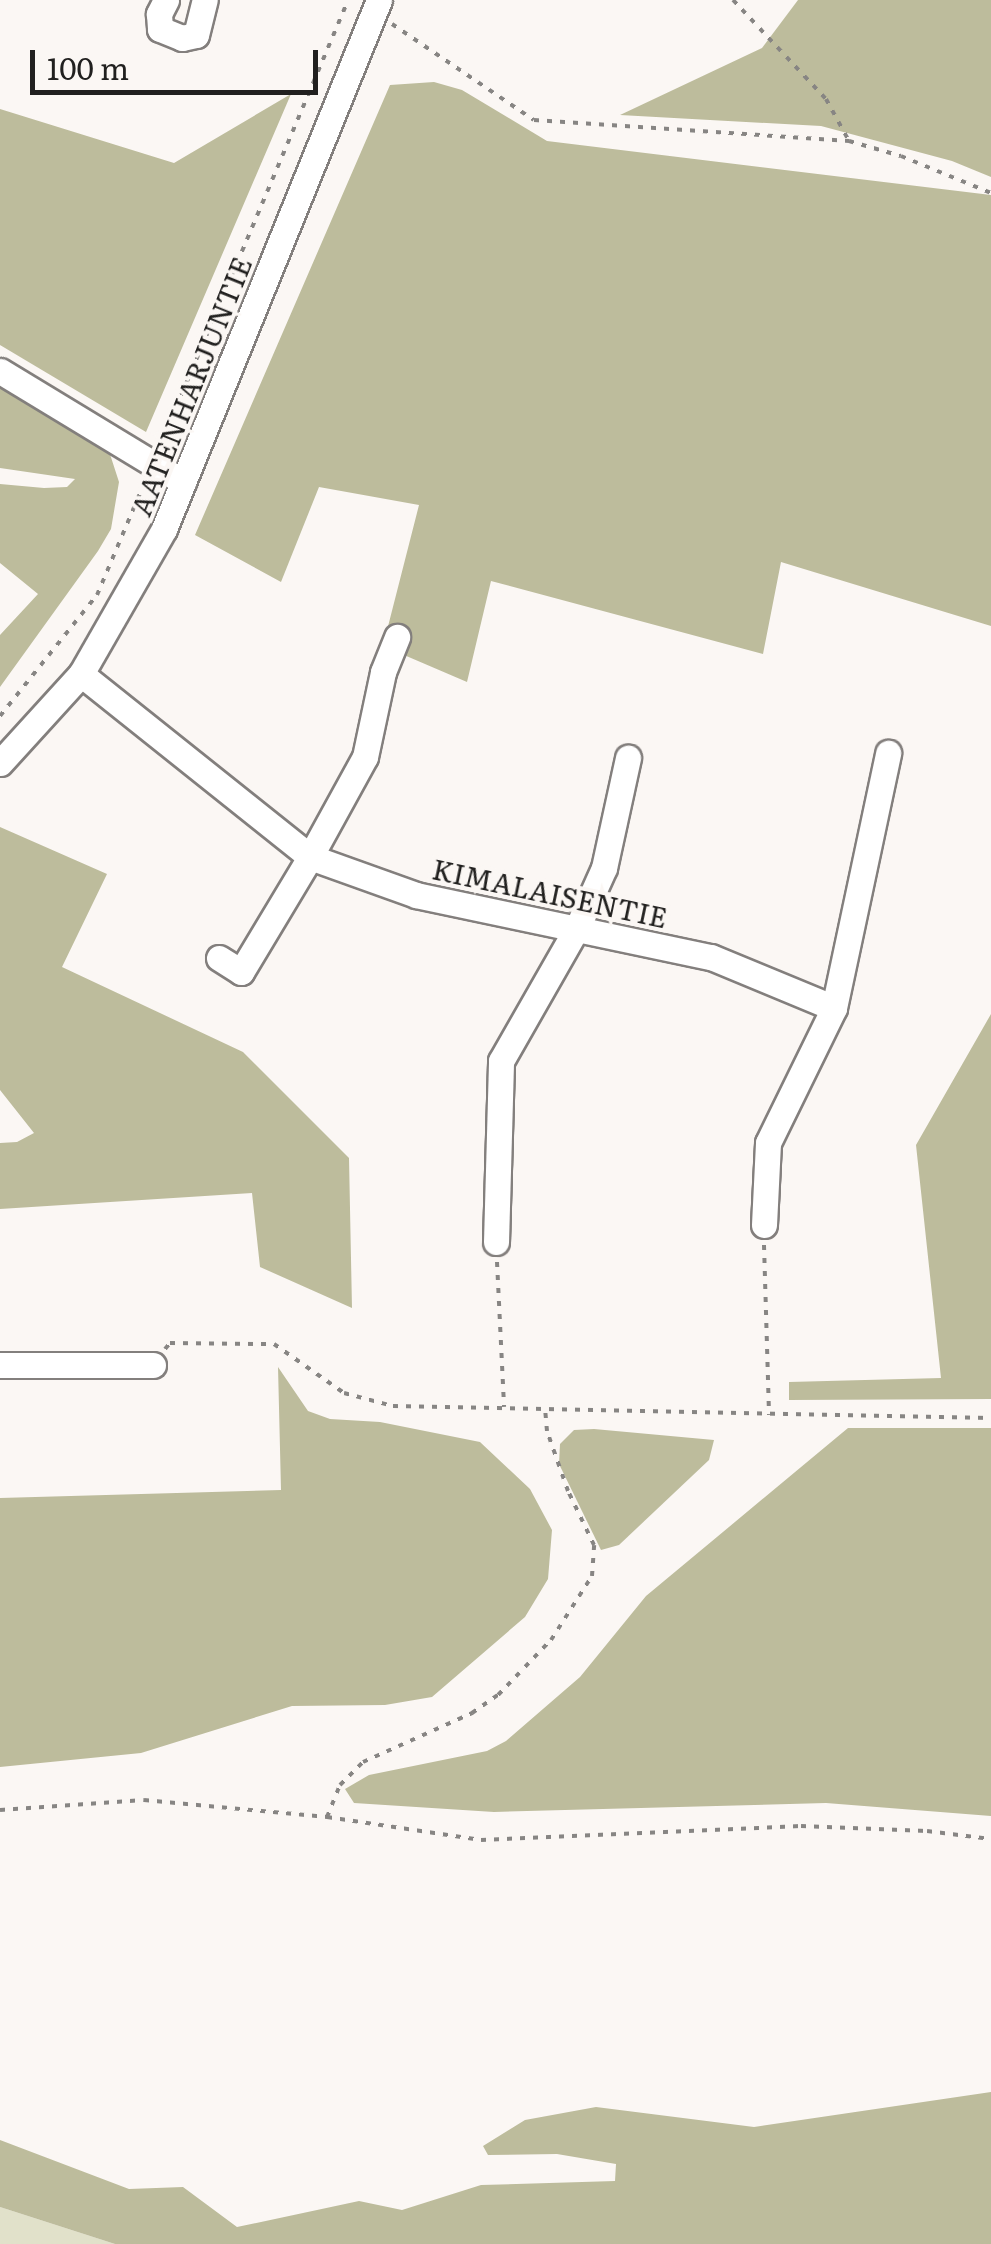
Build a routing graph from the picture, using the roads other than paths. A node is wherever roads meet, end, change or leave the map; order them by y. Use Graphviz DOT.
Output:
graph roads {
  1 [pos="166,0"];
  2 [pos="204,0"];
  3 [pos="377,6"];
  4 [pos="0,370"];
  5 [pos="184,482"];
  6 [pos="397,637"];
  7 [pos="80,674"];
  8 [pos="888,752"];
  9 [pos="628,758"];
  10 [pos="0,763"];
  11 [pos="310,857"];
  12 [pos="578,926"];
  13 [pos="219,958"];
  14 [pos="834,1008"];
  15 [pos="764,1225"];
  16 [pos="496,1242"];
  17 [pos="153,1364"];
  18 [pos="0,1365"];
  1 -- 2 [label="street"];
  3 -- 5 [label="street, AATENHARJUNTIE"];
  4 -- 5 [label="street"];
  5 -- 7 [label="street, AATENHARJUNTIE"];
  6 -- 11 [label="street"];
  7 -- 10 [label="street, AATENHARJUNTIE"];
  7 -- 11 [label="street, KIMALAISENTIE"];
  8 -- 14 [label="street"];
  9 -- 12 [label="street"];
  11 -- 12 [label="street, KIMALAISENTIE"];
  11 -- 13 [label="street"];
  12 -- 14 [label="street, KIMALAISENTIE"];
  12 -- 16 [label="street"];
  14 -- 15 [label="street"];
  17 -- 18 [label="street"];
}
